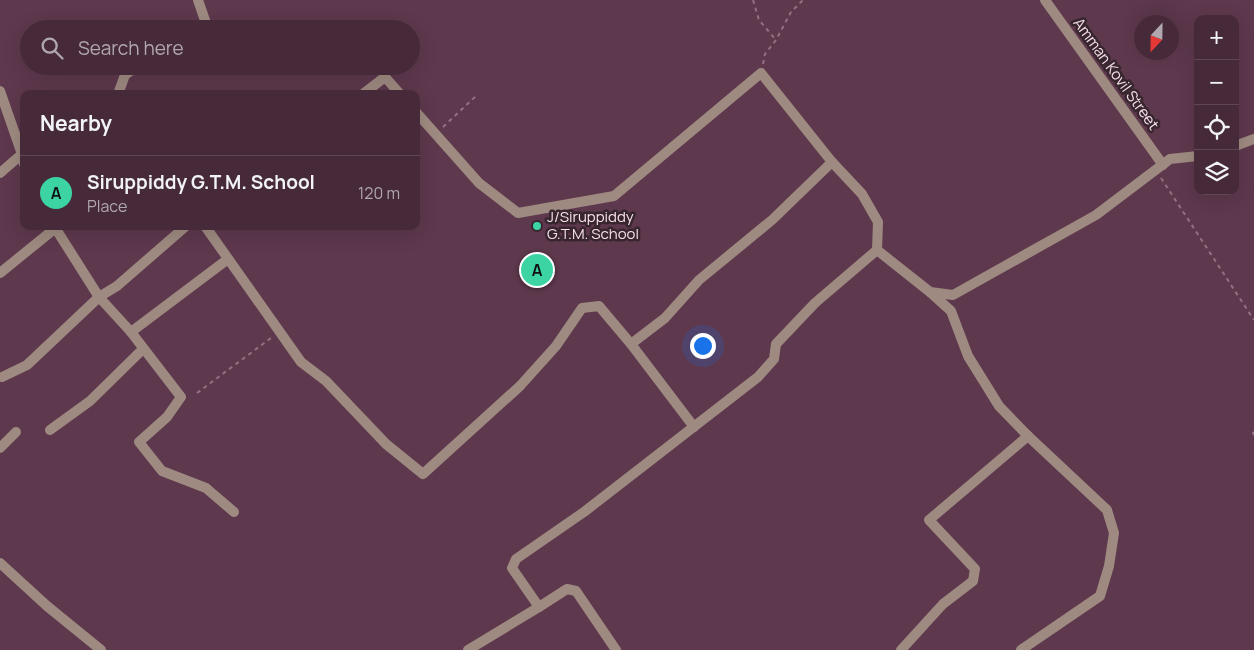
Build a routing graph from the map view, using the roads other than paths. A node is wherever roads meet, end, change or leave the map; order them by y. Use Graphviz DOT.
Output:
graph roads {
  1 [pos="198,0"];
  2 [pos="1045,0"];
  3 [pos="205,20"];
  4 [pos="125,75"];
  5 [pos="119,90"];
  6 [pos="368,90"];
  7 [pos="396,90"];
  8 [pos="0,91"];
  9 [pos="420,116"];
  10 [pos="1254,139"];
  11 [pos="1239,145"];
  12 [pos="20,149"];
  13 [pos="1194,156"];
  14 [pos="20,160"];
  15 [pos="832,162"];
  16 [pos="1159,167"];
  17 [pos="0,173"];
  18 [pos="52,230"];
  19 [pos="58,230"];
  20 [pos="181,230"];
  21 [pos="208,230"];
  22 [pos="877,250"];
  23 [pos="228,259"];
  24 [pos="0,273"];
  25 [pos="930,292"];
  26 [pos="99,297"];
  27 [pos="131,332"];
  28 [pos="631,344"];
  29 [pos="143,349"];
  30 [pos="2,377"];
  31 [pos="694,427"];
  32 [pos="50,430"];
  33 [pos="16,432"];
  34 [pos="1028,436"];
  35 [pos="0,448"];
  36 [pos="234,512"];
  37 [pos="0,564"];
  38 [pos="539,607"];
  39 [pos="101,650"];
  40 [pos="468,650"];
  41 [pos="616,650"];
  42 [pos="901,650"];
  43 [pos="1021,650"];
  1 -- 3 [label="street"];
  2 -- 16 [label="street, Amman Kovil Street"];
  4 -- 5 [label="street"];
  6 -- 7 [label="street"];
  8 -- 12 [label="street"];
  9 -- 15 [label="street"];
  10 -- 11 [label="street"];
  13 -- 16 [label="street"];
  14 -- 17 [label="street"];
  15 -- 22 [label="street"];
  15 -- 28 [label="street"];
  16 -- 25 [label="street"];
  18 -- 24 [label="street"];
  19 -- 26 [label="street"];
  20 -- 26 [label="street"];
  21 -- 23 [label="street"];
  22 -- 25 [label="street"];
  22 -- 31 [label="street"];
  23 -- 27 [label="street"];
  23 -- 28 [label="street"];
  25 -- 34 [label="street"];
  26 -- 27 [label="street"];
  26 -- 30 [label="street"];
  27 -- 29 [label="street"];
  28 -- 31 [label="street"];
  29 -- 32 [label="street"];
  29 -- 36 [label="street"];
  31 -- 38 [label="street"];
  33 -- 35 [label="street"];
  34 -- 42 [label="street"];
  34 -- 43 [label="street"];
  37 -- 39 [label="street"];
  38 -- 40 [label="street"];
  38 -- 41 [label="street"];
}
